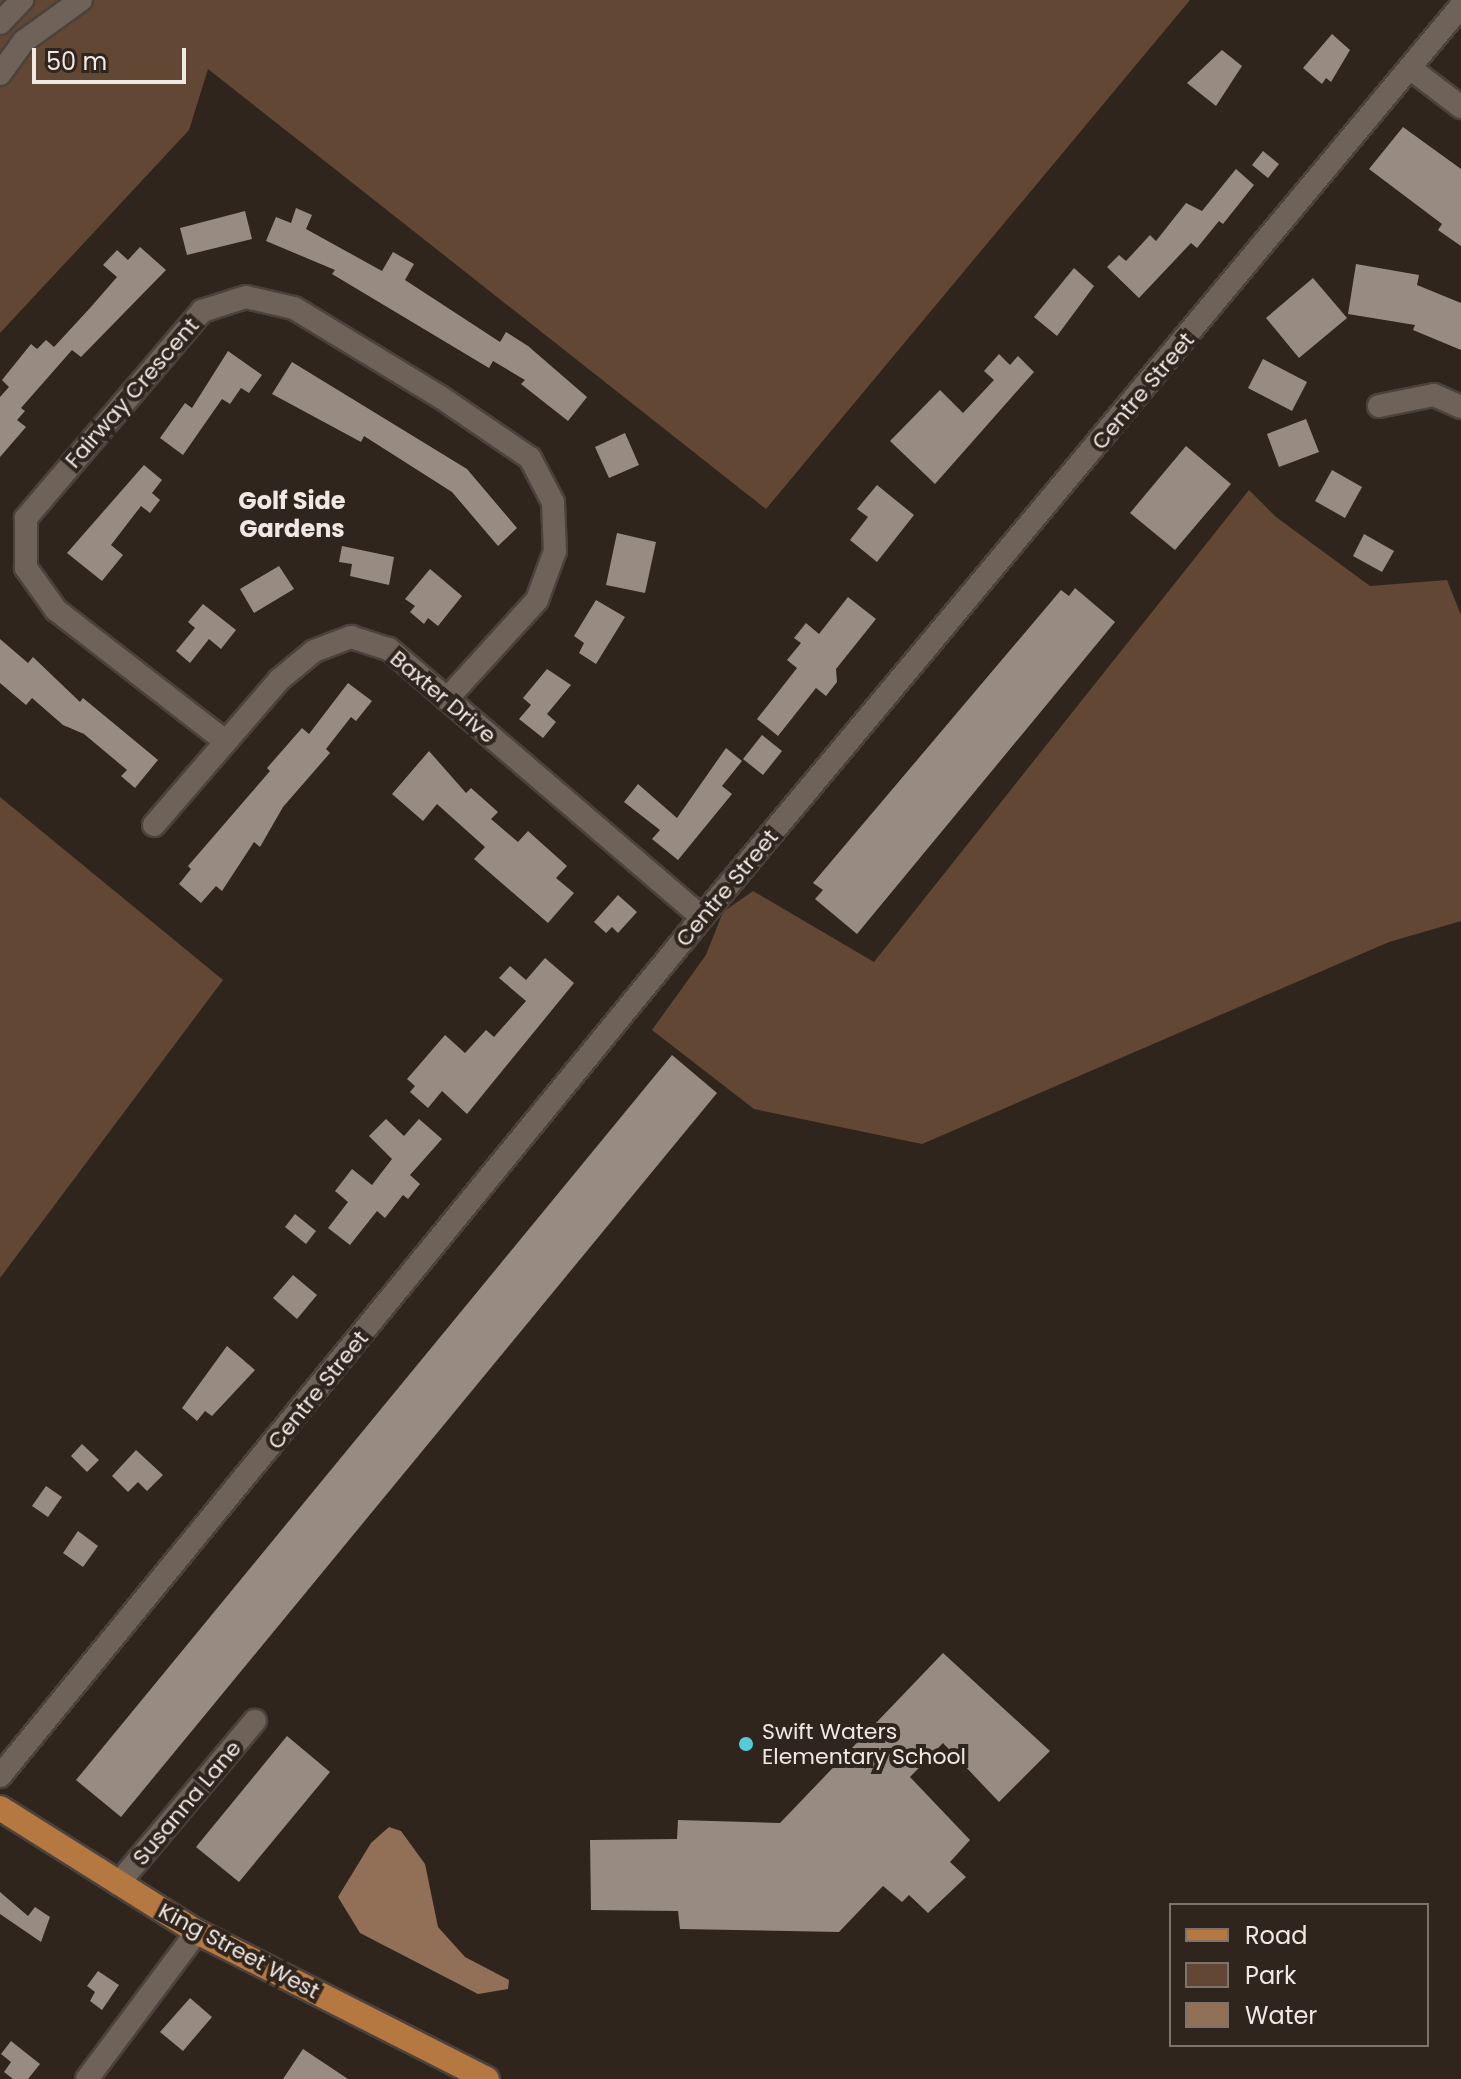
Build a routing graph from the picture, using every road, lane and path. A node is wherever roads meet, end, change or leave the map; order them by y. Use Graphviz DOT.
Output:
graph roads {
  1 [pos="22,0"];
  2 [pos="81,0"];
  3 [pos="1461,6"];
  4 [pos="0,23"];
  5 [pos="1411,69"];
  6 [pos="0,74"];
  7 [pos="1461,107"];
  8 [pos="1379,406"];
  9 [pos="1461,407"];
  10 [pos="447,699"];
  11 [pos="225,741"];
  12 [pos="154,825"];
  13 [pos="702,917"];
  14 [pos="255,1721"];
  15 [pos="0,1776"];
  16 [pos="0,1808"];
  17 [pos="118,1884"];
  18 [pos="197,1932"];
  19 [pos="87,2079"];
  20 [pos="487,2079"];
  1 -- 4 [label="street"];
  2 -- 6 [label="street"];
  3 -- 5 [label="street, Centre Street"];
  5 -- 7 [label="street"];
  5 -- 13 [label="street, Centre Street"];
  8 -- 9 [label="street"];
  10 -- 11 [label="street, Baxter Drive"];
  10 -- 11 [label="street, Fairway Crescent"];
  10 -- 13 [label="street, Baxter Drive"];
  11 -- 12 [label="street, Baxter Drive"];
  13 -- 15 [label="street, Centre Street"];
  14 -- 17 [label="street, Susanna Lane"];
  16 -- 17 [label="main road, King Street West"];
  17 -- 18 [label="main road, King Street West"];
  18 -- 19 [label="street"];
  18 -- 20 [label="main road, King Street West"];
}
